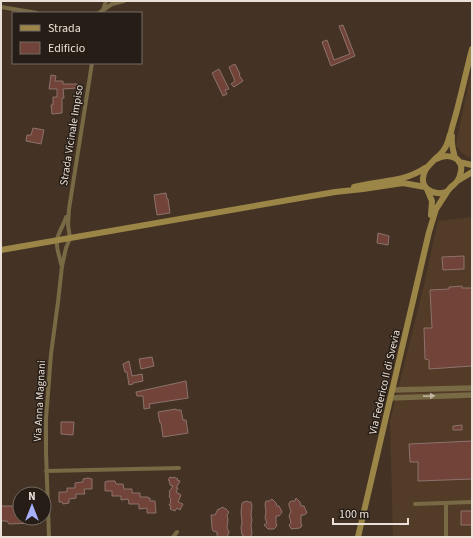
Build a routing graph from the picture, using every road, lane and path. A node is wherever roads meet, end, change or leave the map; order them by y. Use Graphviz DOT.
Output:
graph roads {
  1 [pos="106,1"];
  2 [pos="124,1"];
  3 [pos="1,7"];
  4 [pos="103,11"];
  5 [pos="31,12"];
  6 [pos="472,49"];
  7 [pos="92,64"];
  8 [pos="454,121"];
  9 [pos="436,159"];
  10 [pos="457,160"];
  11 [pos="472,165"];
  12 [pos="427,167"];
  13 [pos="472,172"];
  14 [pos="458,181"];
  15 [pos="426,188"];
  16 [pos="335,192"];
  17 [pos="447,192"];
  18 [pos="69,209"];
  19 [pos="429,232"];
  20 [pos="70,238"];
  21 [pos="56,240"];
  22 [pos="1,250"];
  23 [pos="62,266"];
  24 [pos="472,388"];
  25 [pos="392,390"];
  26 [pos="472,395"];
  27 [pos="390,398"];
  28 [pos="179,468"];
  29 [pos="46,471"];
  30 [pos="472,502"];
  31 [pos="446,503"];
  32 [pos="415,504"];
  33 [pos="177,532"];
  34 [pos="49,537"];
  35 [pos="173,537"];
  36 [pos="358,537"];
  37 [pos="446,537"];
  1 -- 4 [label="street"];
  2 -- 4 [label="street"];
  3 -- 5 [label="street"];
  6 -- 8 [label="main road"];
  7 -- 18 [label="street, Strada Vicinale Impiso"];
  8 -- 9 [label="main road"];
  8 -- 10 [label="main road"];
  9 -- 10 [label="main road"];
  9 -- 12 [label="main road"];
  10 -- 11 [label="main road"];
  10 -- 14 [label="main road"];
  12 -- 15 [label="main road"];
  12 -- 16 [label="main road"];
  13 -- 14 [label="main road"];
  14 -- 17 [label="main road"];
  15 -- 16 [label="main road"];
  15 -- 17 [label="main road"];
  15 -- 19 [label="main road"];
  16 -- 20 [label="main road"];
  17 -- 19 [label="main road"];
  18 -- 20 [label="street"];
  18 -- 21 [label="street"];
  19 -- 25 [label="main road, Via Federico II di Svevia"];
  20 -- 21 [label="main road"];
  20 -- 23 [label="street, Via Anna Magnani"];
  21 -- 22 [label="main road"];
  21 -- 23 [label="street, Via Anna Magnani"];
  23 -- 29 [label="street, Via Anna Magnani"];
  24 -- 25 [label="street"];
  25 -- 27 [label="main road, Via Federico II di Svevia"];
  27 -- 26 [label="street, one-way"];
  27 -- 36 [label="main road, Via Federico II di Svevia"];
  28 -- 29 [label="street"];
  29 -- 34 [label="street, Via Anna Magnani"];
  30 -- 31 [label="street"];
  31 -- 32 [label="street"];
  31 -- 37 [label="street"];
  33 -- 35 [label="street"];
}
